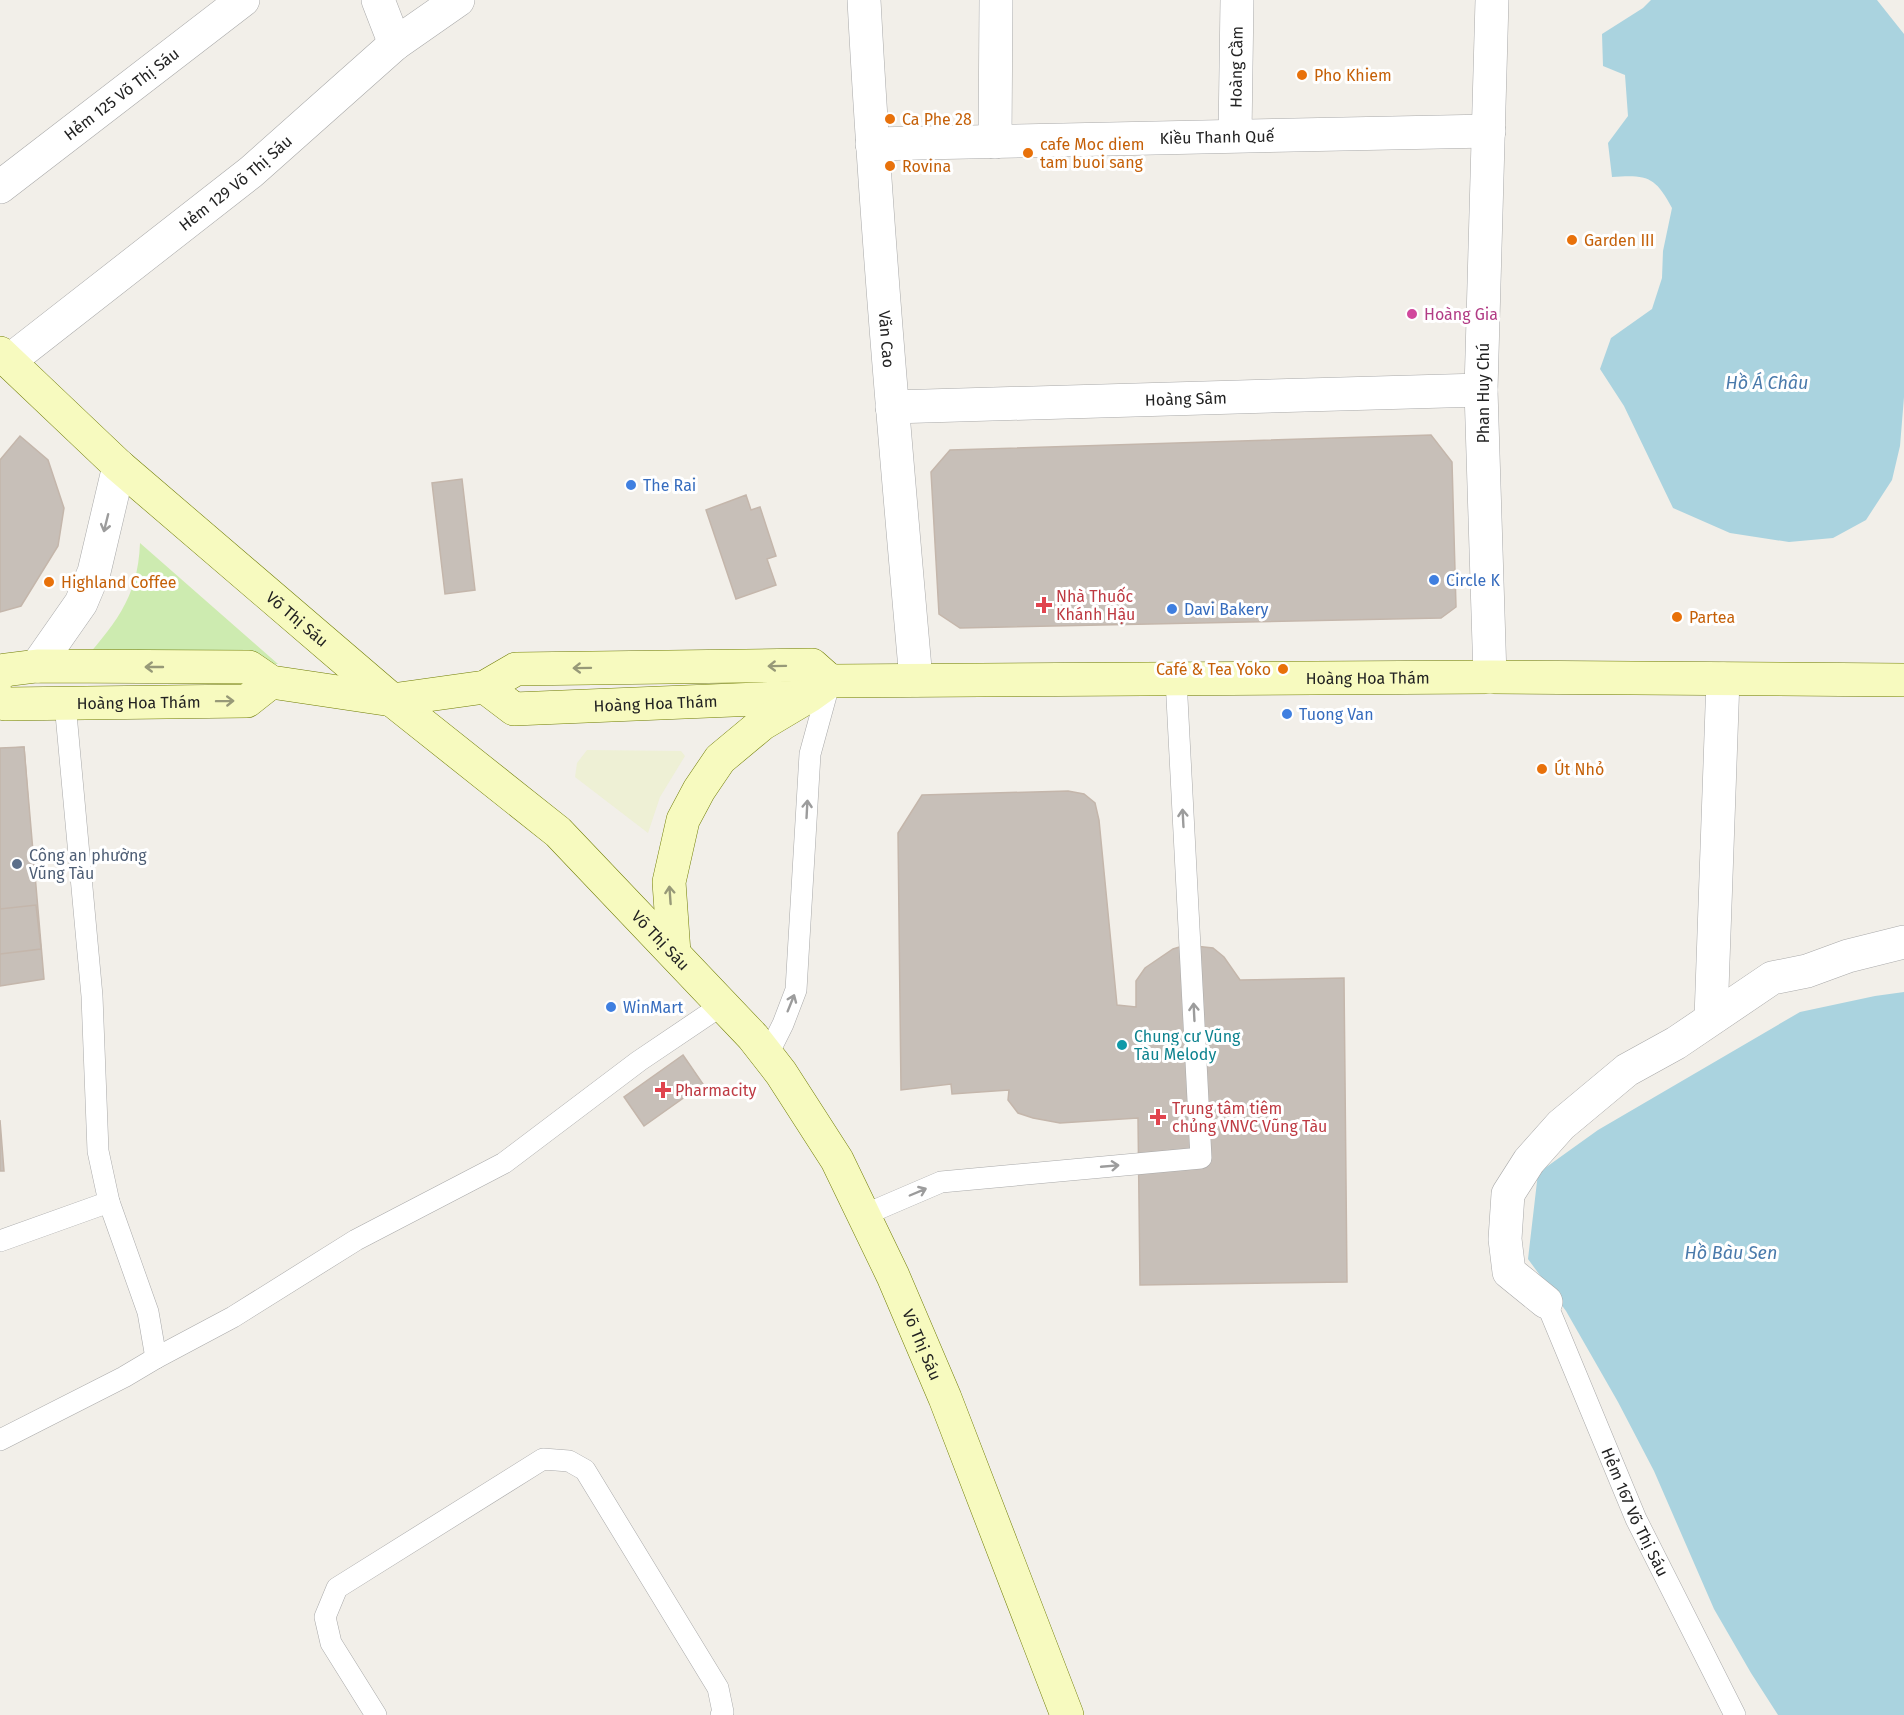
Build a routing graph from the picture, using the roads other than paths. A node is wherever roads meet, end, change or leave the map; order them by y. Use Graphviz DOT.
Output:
graph roads {
  1 [pos="243,0"];
  2 [pos="378,0"];
  3 [pos="458,0"];
  4 [pos="864,0"];
  5 [pos="996,0"];
  6 [pos="1237,0"];
  7 [pos="1492,0"];
  8 [pos="395,44"];
  9 [pos="1489,131"];
  10 [pos="1235,135"];
  11 [pos="995,142"];
  12 [pos="872,144"];
  13 [pos="0,187"];
  14 [pos="4,357"];
  15 [pos="1481,390"];
  16 [pos="892,407"];
  17 [pos="119,466"];
  18 [pos="37,666"];
  19 [pos="0,674"];
  20 [pos="1490,677"];
  21 [pos="1176,679"];
  22 [pos="1723,679"];
  23 [pos="916,680"];
  24 [pos="1904,680"];
  25 [pos="271,682"];
  26 [pos="820,689"];
  27 [pos="0,700"];
  28 [pos="392,700"];
  29 [pos="65,704"];
  30 [pos="1904,942"];
  31 [pos="674,953"];
  32 [pos="722,1005"];
  33 [pos="1711,1018"];
  34 [pos="767,1056"];
  35 [pos="109,1202"];
  36 [pos="864,1215"];
  37 [pos="0,1241"];
  38 [pos="1546,1302"];
  39 [pos="156,1358"];
  40 [pos="0,1440"];
  41 [pos="376,1715"];
  42 [pos="721,1715"];
  43 [pos="1067,1715"];
  44 [pos="1735,1715"];
  1 -- 13 [label="street, Hẻm 125 Võ Thị Sáu"];
  2 -- 8 [label="street"];
  3 -- 8 [label="street, Hẻm 129 Võ Thị Sáu"];
  4 -- 12 [label="street, Văn Cao"];
  5 -- 11 [label="street"];
  6 -- 10 [label="street, Hoàng Cầm"];
  7 -- 9 [label="street, Phan Huy Chú"];
  8 -- 14 [label="street, Hẻm 129 Võ Thị Sáu"];
  9 -- 10 [label="street, Kiều Thanh Quế"];
  9 -- 15 [label="street, Phan Huy Chú"];
  10 -- 11 [label="street, Kiều Thanh Quế"];
  11 -- 12 [label="street, Kiều Thanh Quế"];
  12 -- 16 [label="street, Văn Cao"];
  14 -- 17 [label="main road, Võ Thị Sáu"];
  15 -- 16 [label="street, Hoàng Sâm"];
  15 -- 20 [label="street, Phan Huy Chú"];
  16 -- 23 [label="street, Văn Cao"];
  17 -- 18 [label="street, one-way"];
  17 -- 28 [label="main road, Võ Thị Sáu"];
  18 -- 19 [label="main road, Hoàng Hoa Thám"];
  25 -- 18 [label="main road, Hoàng Hoa Thám, one-way"];
  20 -- 21 [label="main road, Hoàng Hoa Thám"];
  20 -- 22 [label="main road, Hoàng Hoa Thám"];
  21 -- 23 [label="main road, Hoàng Hoa Thám"];
  36 -- 21 [label="lane, one-way"];
  22 -- 24 [label="main road, Hoàng Hoa Thám"];
  22 -- 33 [label="street"];
  23 -- 26 [label="main road, Hoàng Hoa Thám"];
  25 -- 28 [label="main road, Hoàng Hoa Thám"];
  29 -- 25 [label="main road, Hoàng Hoa Thám, one-way"];
  26 -- 28 [label="main road, Hoàng Hoa Thám"];
  31 -- 26 [label="main road, one-way"];
  34 -- 26 [label="lane, one-way"];
  27 -- 29 [label="main road, Hoàng Hoa Thám"];
  28 -- 31 [label="main road, Võ Thị Sáu"];
  29 -- 35 [label="lane"];
  30 -- 33 [label="street"];
  31 -- 32 [label="main road, Võ Thị Sáu"];
  32 -- 34 [label="main road, Võ Thị Sáu"];
  32 -- 39 [label="lane"];
  33 -- 38 [label="street"];
  34 -- 36 [label="main road, Võ Thị Sáu"];
  35 -- 37 [label="lane"];
  35 -- 39 [label="lane"];
  36 -- 43 [label="main road, Võ Thị Sáu"];
  38 -- 44 [label="lane, Hẻm 167 Võ Thị Sáu"];
  39 -- 40 [label="lane"];
  41 -- 42 [label="lane"];
}
